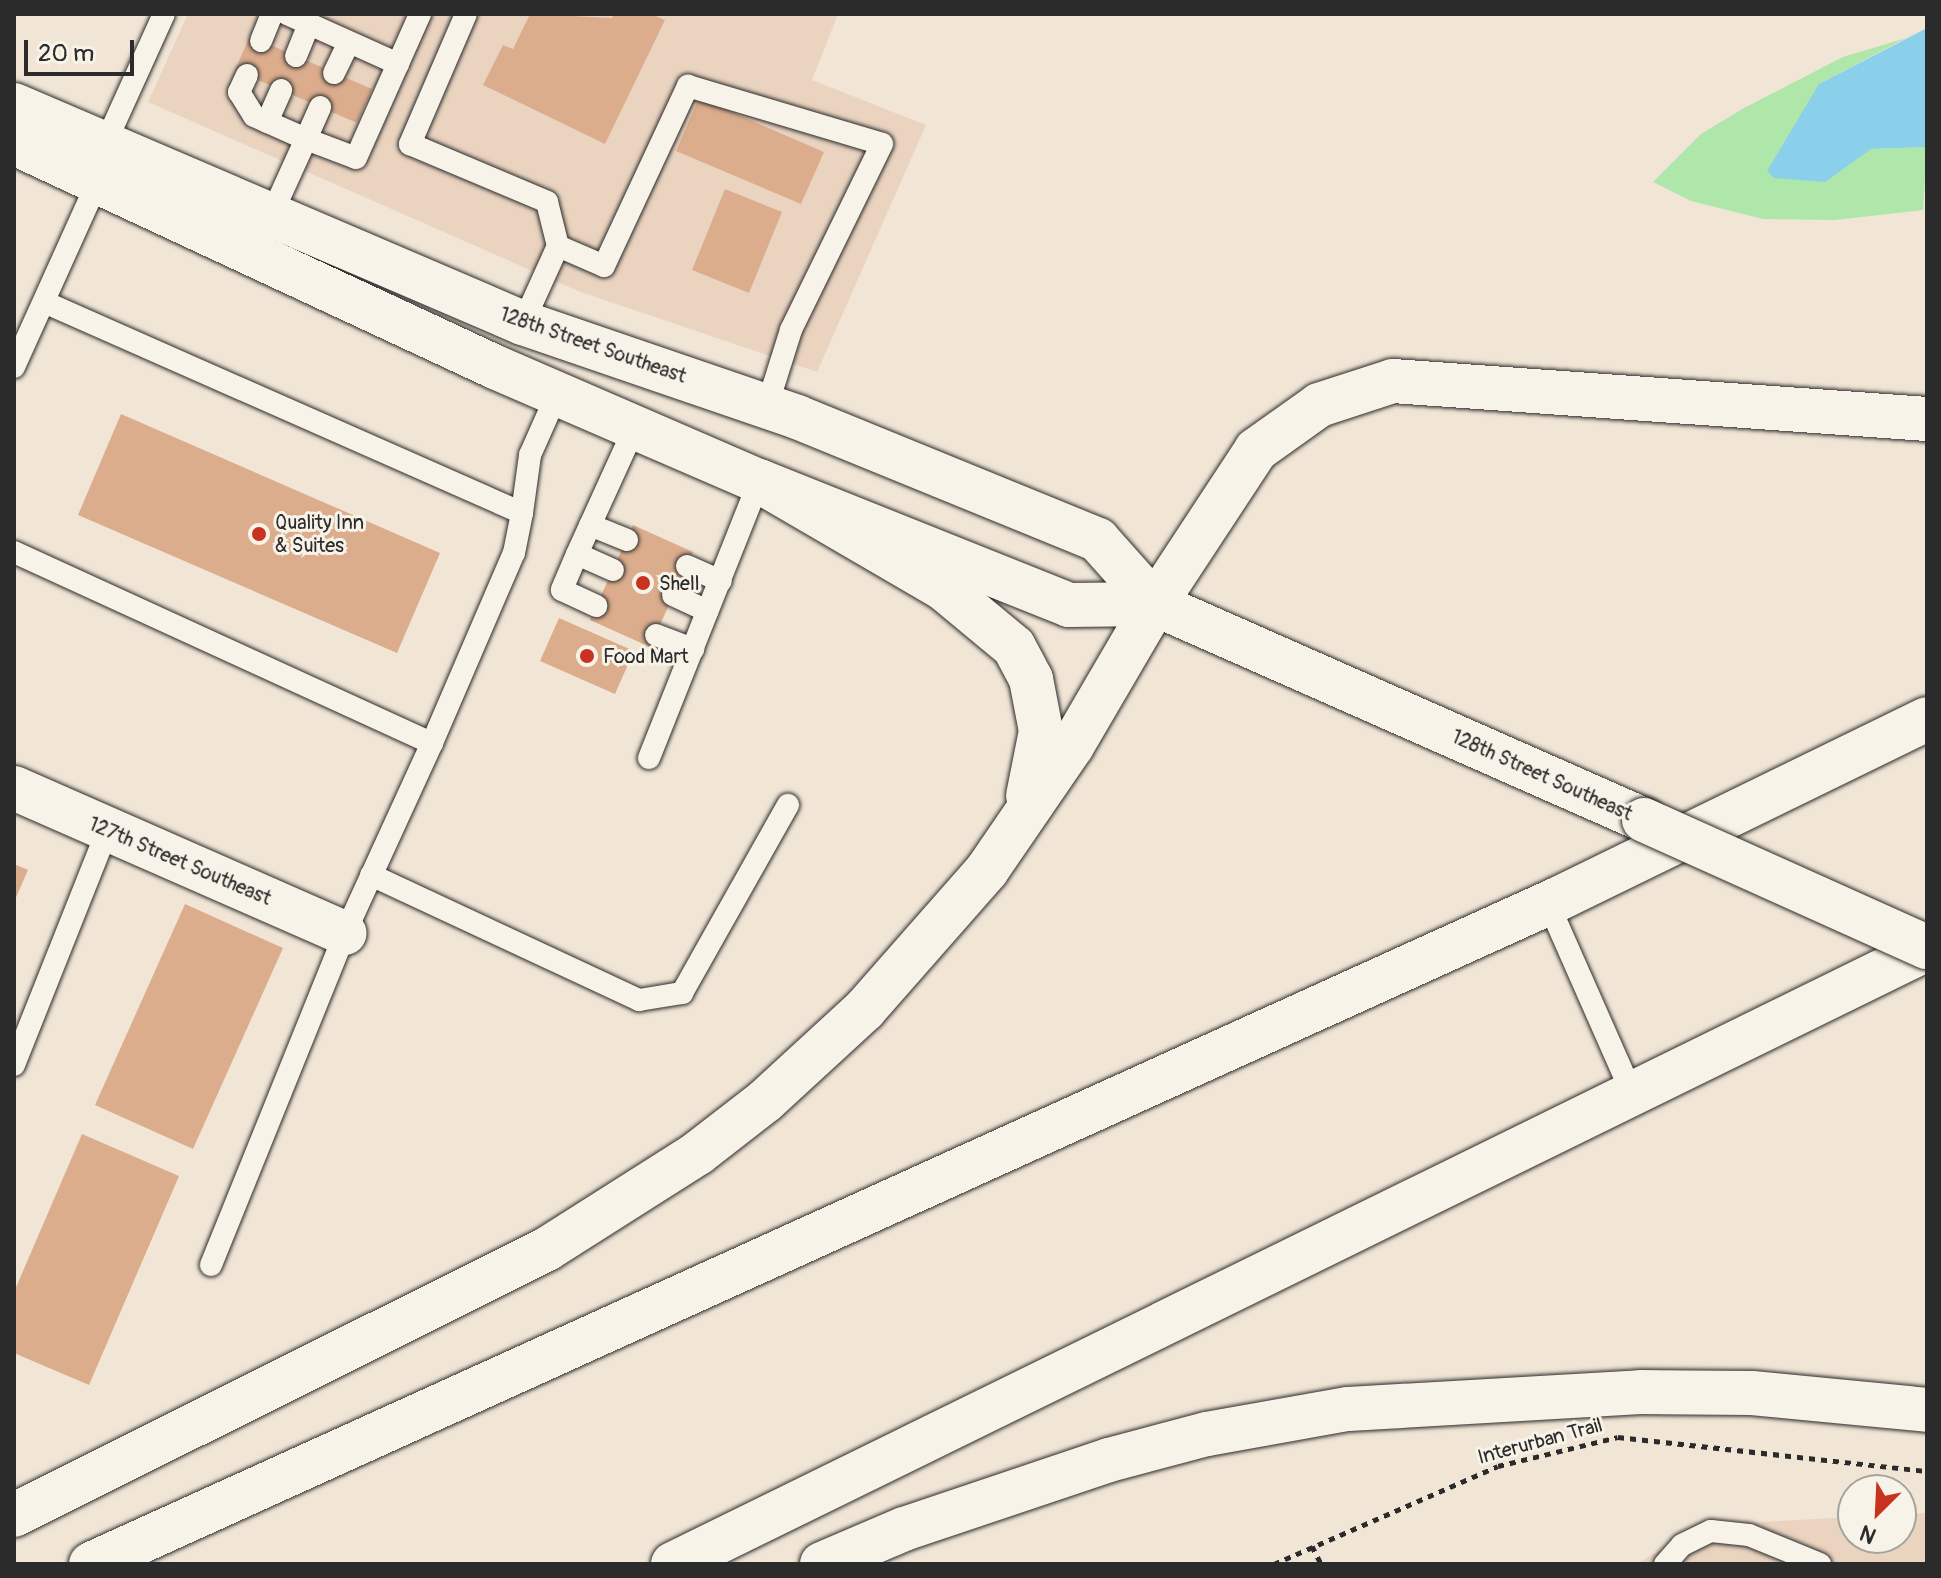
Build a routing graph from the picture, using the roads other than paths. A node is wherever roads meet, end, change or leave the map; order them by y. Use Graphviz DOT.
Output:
graph roads {
  1 [pos="164,14"];
  2 [pos="272,14"];
  3 [pos="287,14"];
  4 [pos="420,14"];
  5 [pos="466,14"];
  6 [pos="309,24"];
  7 [pos="261,41"];
  8 [pos="349,42"];
  9 [pos="296,56"];
  10 [pos="398,64"];
  11 [pos="334,73"];
  12 [pos="247,75"];
  13 [pos="281,90"];
  14 [pos="14,105"];
  15 [pos="320,107"];
  16 [pos="267,122"];
  17 [pos="306,139"];
  18 [pos="14,143"];
  19 [pos="101,163"];
  20 [pos="263,235"];
  21 [pos="558,246"];
  22 [pos="44,302"];
  23 [pos="523,323"];
  24 [pos="14,367"];
  25 [pos="557,394"];
  26 [pos="767,406"];
  27 [pos="1927,419"];
  28 [pos="635,427"];
  29 [pos="759,481"];
  30 [pos="522,513"];
  31 [pos="590,525"];
  32 [pos="627,540"];
  33 [pos="14,552"];
  34 [pos="577,554"];
  35 [pos="687,566"];
  36 [pos="613,570"];
  37 [pos="721,581"];
  38 [pos="673,595"];
  39 [pos="1155,604"];
  40 [pos="597,606"];
  41 [pos="708,611"];
  42 [pos="656,635"];
  43 [pos="693,649"];
  44 [pos="1927,719"];
  45 [pos="432,743"];
  46 [pos="649,758"];
  47 [pos="14,788"];
  48 [pos="788,805"];
  49 [pos="1021,824"];
  50 [pos="108,829"];
  51 [pos="371,875"];
  52 [pos="1548,903"];
  53 [pos="345,933"];
  54 [pos="1927,948"];
  55 [pos="14,1065"];
  56 [pos="1631,1091"];
  57 [pos="211,1265"];
  58 [pos="1927,1410"];
  59 [pos="14,1515"];
  60 [pos="91,1564"];
  61 [pos="673,1564"];
  62 [pos="822,1564"];
  63 [pos="1665,1564"];
  64 [pos="1820,1564"];
  1 -- 19 [label="lane"];
  2 -- 7 [label="lane"];
  3 -- 6 [label="lane"];
  4 -- 10 [label="lane"];
  5 -- 21 [label="lane"];
  6 -- 8 [label="lane"];
  6 -- 9 [label="lane"];
  8 -- 10 [label="lane"];
  8 -- 11 [label="lane"];
  10 -- 17 [label="lane"];
  12 -- 16 [label="lane"];
  13 -- 16 [label="lane"];
  14 -- 19 [label="main road, 128th Street Southeast"];
  15 -- 17 [label="lane"];
  16 -- 17 [label="lane"];
  17 -- 20 [label="lane"];
  18 -- 19 [label="main road, 128th Street Southeast"];
  19 -- 20 [label="main road, 128th Street Southeast"];
  19 -- 22 [label="lane"];
  20 -- 23 [label="main road"];
  20 -- 25 [label="main road, 128th Street Southeast"];
  21 -- 23 [label="lane"];
  21 -- 26 [label="lane"];
  22 -- 24 [label="lane"];
  22 -- 30 [label="lane"];
  23 -- 26 [label="main road, 128th Street Southeast"];
  25 -- 28 [label="main road, 128th Street Southeast"];
  25 -- 30 [label="lane"];
  26 -- 39 [label="main road, 128th Street Southeast"];
  27 -- 39 [label="main road"];
  28 -- 29 [label="main road, 128th Street Southeast"];
  28 -- 31 [label="lane"];
  29 -- 37 [label="lane"];
  29 -- 39 [label="main road, 128th Street Southeast"];
  29 -- 49 [label="main road"];
  30 -- 45 [label="lane"];
  31 -- 32 [label="lane"];
  31 -- 34 [label="lane"];
  33 -- 45 [label="lane"];
  34 -- 36 [label="lane"];
  34 -- 40 [label="lane"];
  35 -- 37 [label="lane"];
  37 -- 41 [label="lane"];
  38 -- 41 [label="lane"];
  39 -- 49 [label="main road"];
  39 -- 54 [label="main road, 128th Street Southeast, bridge"];
  41 -- 43 [label="lane"];
  42 -- 43 [label="lane"];
  43 -- 46 [label="lane"];
  44 -- 52 [label="main road"];
  45 -- 51 [label="lane"];
  47 -- 50 [label="main road, 127th Street Southeast"];
  48 -- 51 [label="lane"];
  49 -- 59 [label="main road"];
  50 -- 53 [label="main road, 127th Street Southeast"];
  50 -- 55 [label="lane"];
  51 -- 53 [label="lane"];
  52 -- 56 [label="lane"];
  52 -- 60 [label="main road"];
  53 -- 57 [label="lane"];
  54 -- 56 [label="main road"];
  56 -- 61 [label="main road"];
  58 -- 62 [label="main road"];
  63 -- 64 [label="lane"];
}
